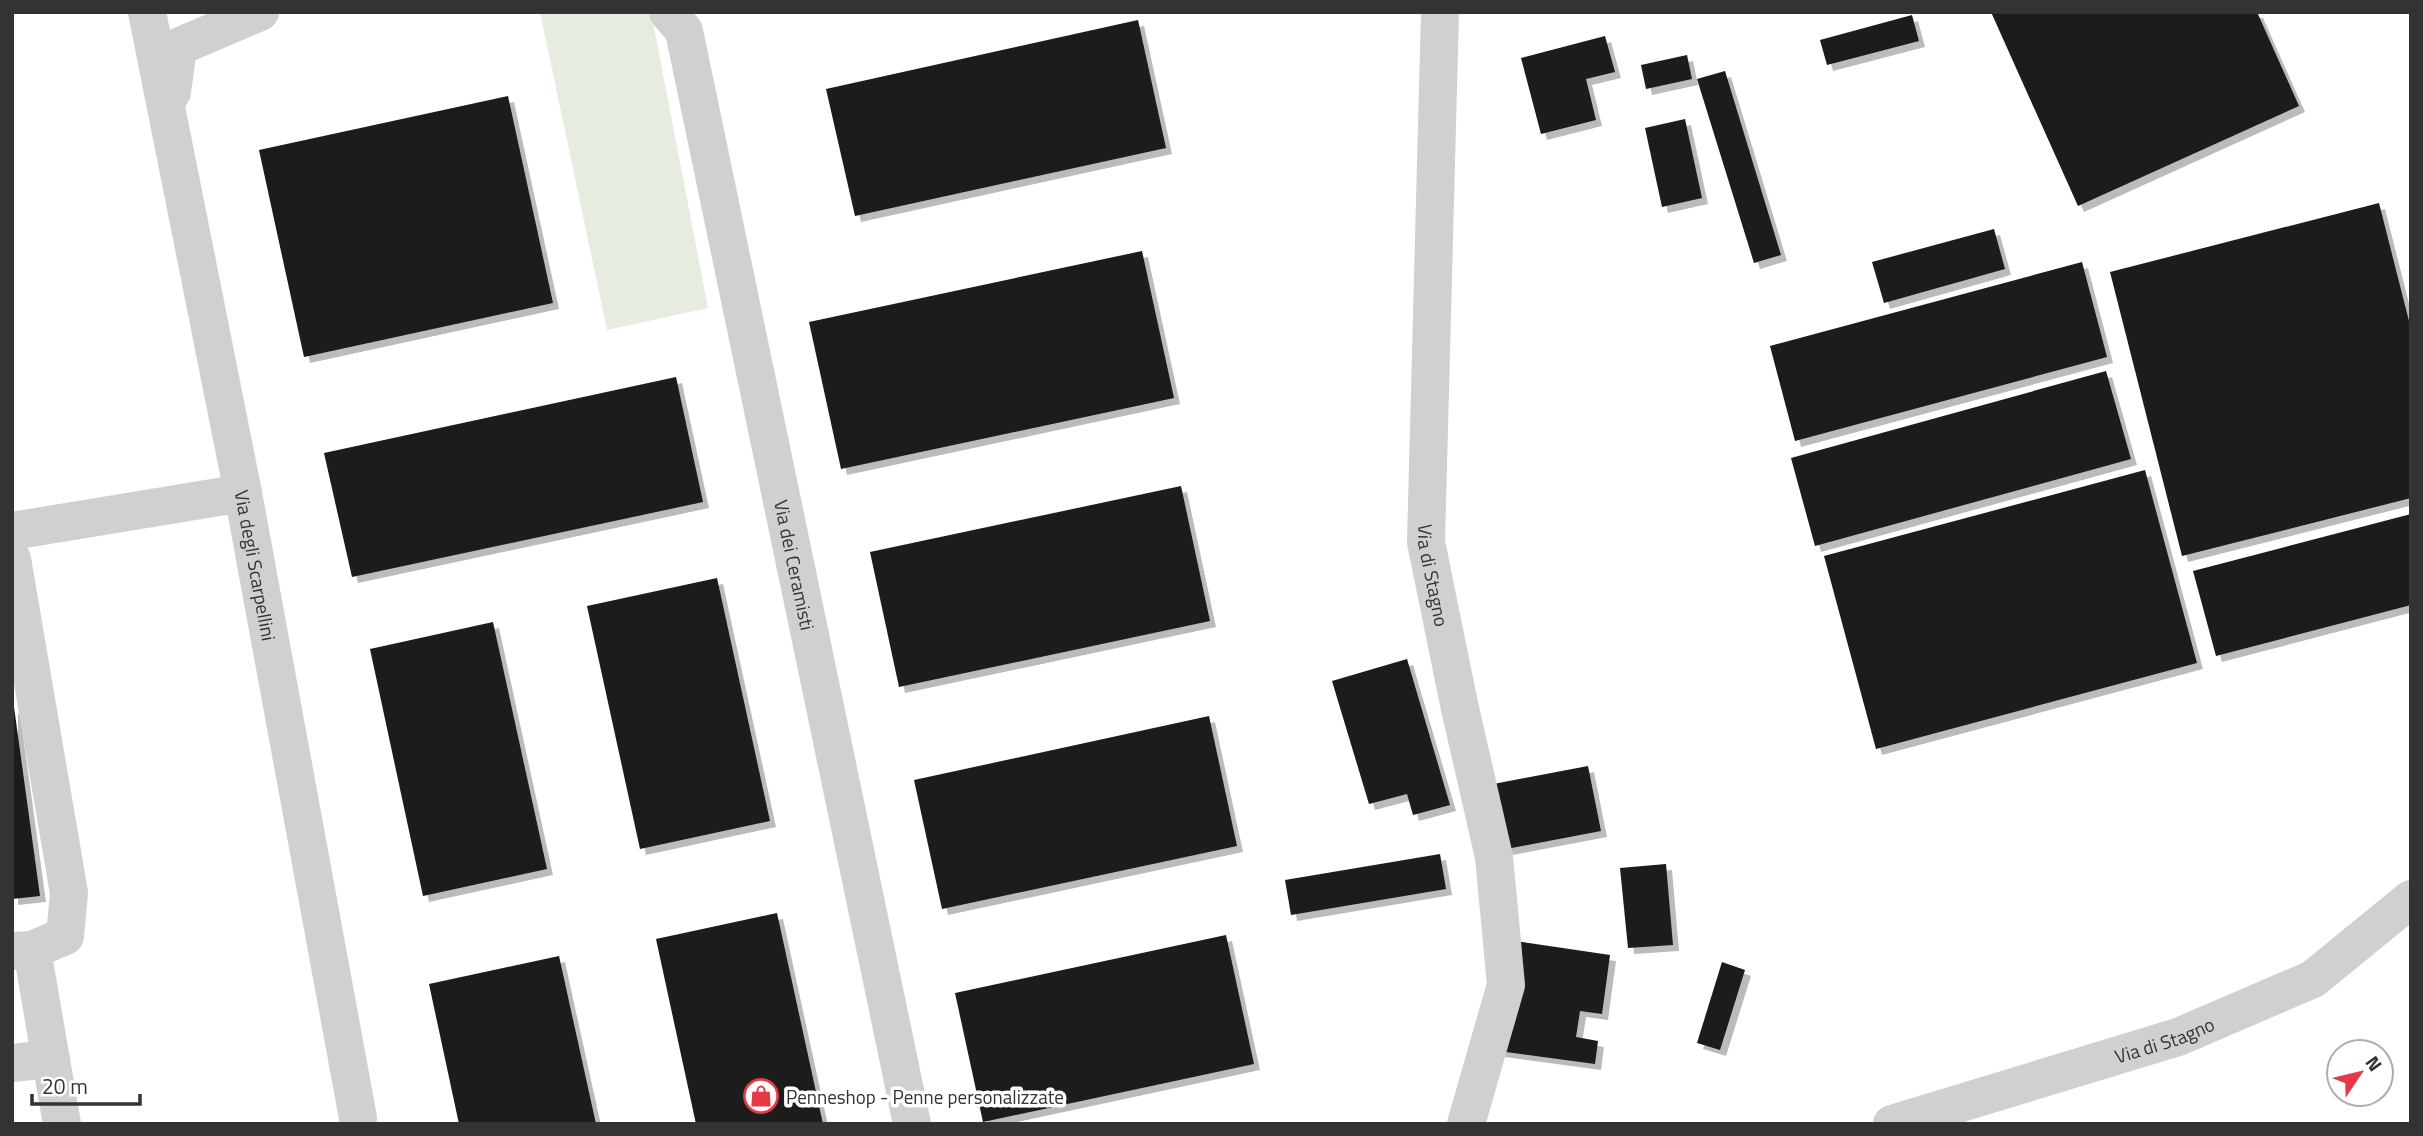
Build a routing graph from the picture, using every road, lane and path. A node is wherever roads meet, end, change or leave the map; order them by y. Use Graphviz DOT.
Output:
graph roads {
  1 [pos="147,12"];
  2 [pos="260,12"];
  3 [pos="668,12"];
  4 [pos="1440,12"];
  5 [pos="179,29"];
  6 [pos="169,115"];
  7 [pos="243,493"];
  8 [pos="12,531"];
  9 [pos="12,559"];
  10 [pos="2411,899"];
  11 [pos="22,950"];
  12 [pos="51,1059"];
  13 [pos="12,1063"];
  14 [pos="350,1122"];
  15 [pos="62,1124"];
  16 [pos="912,1124"];
  17 [pos="1466,1124"];
  18 [pos="1892,1124"];
  1 -- 6 [label="street, Via degli Scarpellini"];
  2 -- 5 [label="street"];
  3 -- 16 [label="street, Via dei Ceramisti"];
  4 -- 17 [label="street, Via di Stagno"];
  5 -- 6 [label="street"];
  6 -- 7 [label="street, Via degli Scarpellini"];
  7 -- 8 [label="street"];
  7 -- 14 [label="street, Via degli Scarpellini"];
  9 -- 11 [label="street"];
  10 -- 18 [label="street, Via di Stagno"];
  11 -- 12 [label="street"];
  12 -- 13 [label="street"];
  12 -- 15 [label="street"];
}
